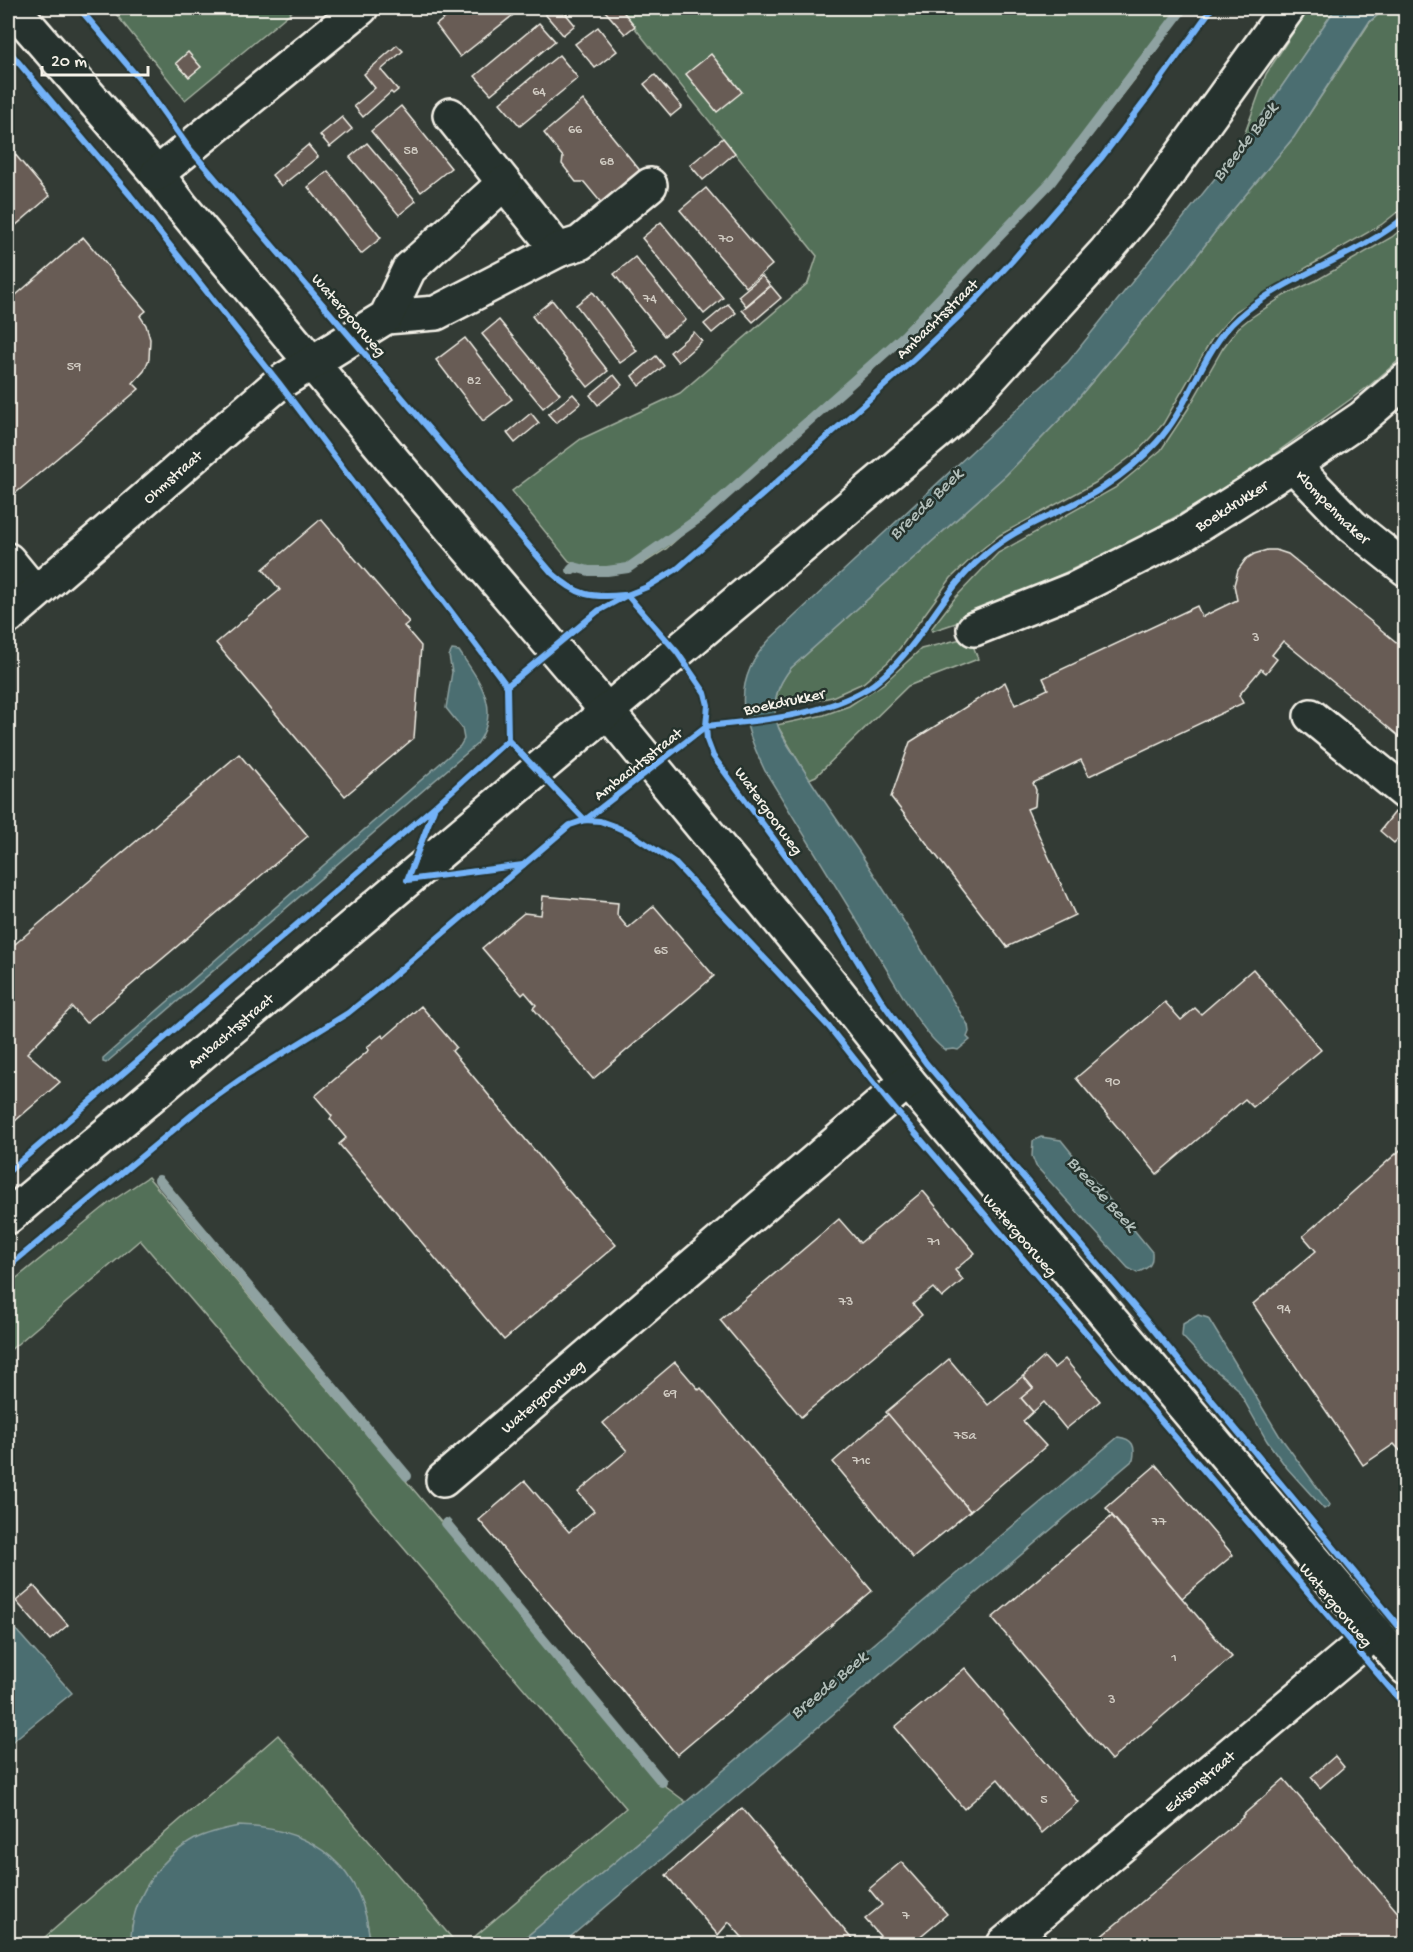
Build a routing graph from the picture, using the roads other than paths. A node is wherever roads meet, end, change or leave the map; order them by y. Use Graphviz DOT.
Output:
graph roads {
  1 [pos="13,8"];
  2 [pos="361,8"];
  3 [pos="1288,8"];
  4 [pos="450,115"];
  5 [pos="156,174"];
  6 [pos="504,183"];
  7 [pos="650,185"];
  8 [pos="558,250"];
  9 [pos="386,317"];
  10 [pos="311,363"];
  11 [pos="1406,380"];
  12 [pos="1293,465"];
  13 [pos="8,560"];
  14 [pos="1406,569"];
  15 [pos="35,593"];
  16 [pos="8,616"];
  17 [pos="974,629"];
  18 [pos="607,711"];
  19 [pos="1311,716"];
  20 [pos="1406,793"];
  21 [pos="908,1081"];
  22 [pos="8,1217"];
  23 [pos="443,1480"];
  24 [pos="1376,1632"];
  25 [pos="1406,1668"];
  26 [pos="1004,1944"];
  1 -- 5 [label="street, Watergoorweg"];
  2 -- 5 [label="street"];
  3 -- 18 [label="street, Ambachtsstraat"];
  4 -- 6 [label="street"];
  5 -- 10 [label="street, Watergoorweg"];
  6 -- 8 [label="street"];
  6 -- 9 [label="street, Watergoorweg"];
  7 -- 8 [label="street, Watergoorweg"];
  8 -- 9 [label="street, Watergoorweg"];
  9 -- 10 [label="street, Watergoorweg"];
  10 -- 15 [label="street, Ohmstraat"];
  10 -- 18 [label="street, Watergoorweg"];
  11 -- 12 [label="street, Boekdrukker"];
  12 -- 14 [label="street, Klompenmaker"];
  12 -- 17 [label="street, Boekdrukker"];
  13 -- 15 [label="street"];
  15 -- 16 [label="street, Ohmstraat"];
  18 -- 21 [label="street, Watergoorweg"];
  18 -- 22 [label="street, Ambachtsstraat"];
  19 -- 20 [label="street"];
  21 -- 23 [label="street, Watergoorweg"];
  21 -- 24 [label="street, Watergoorweg"];
  24 -- 25 [label="street, Watergoorweg"];
  24 -- 26 [label="street, Edisonstraat"];
}
